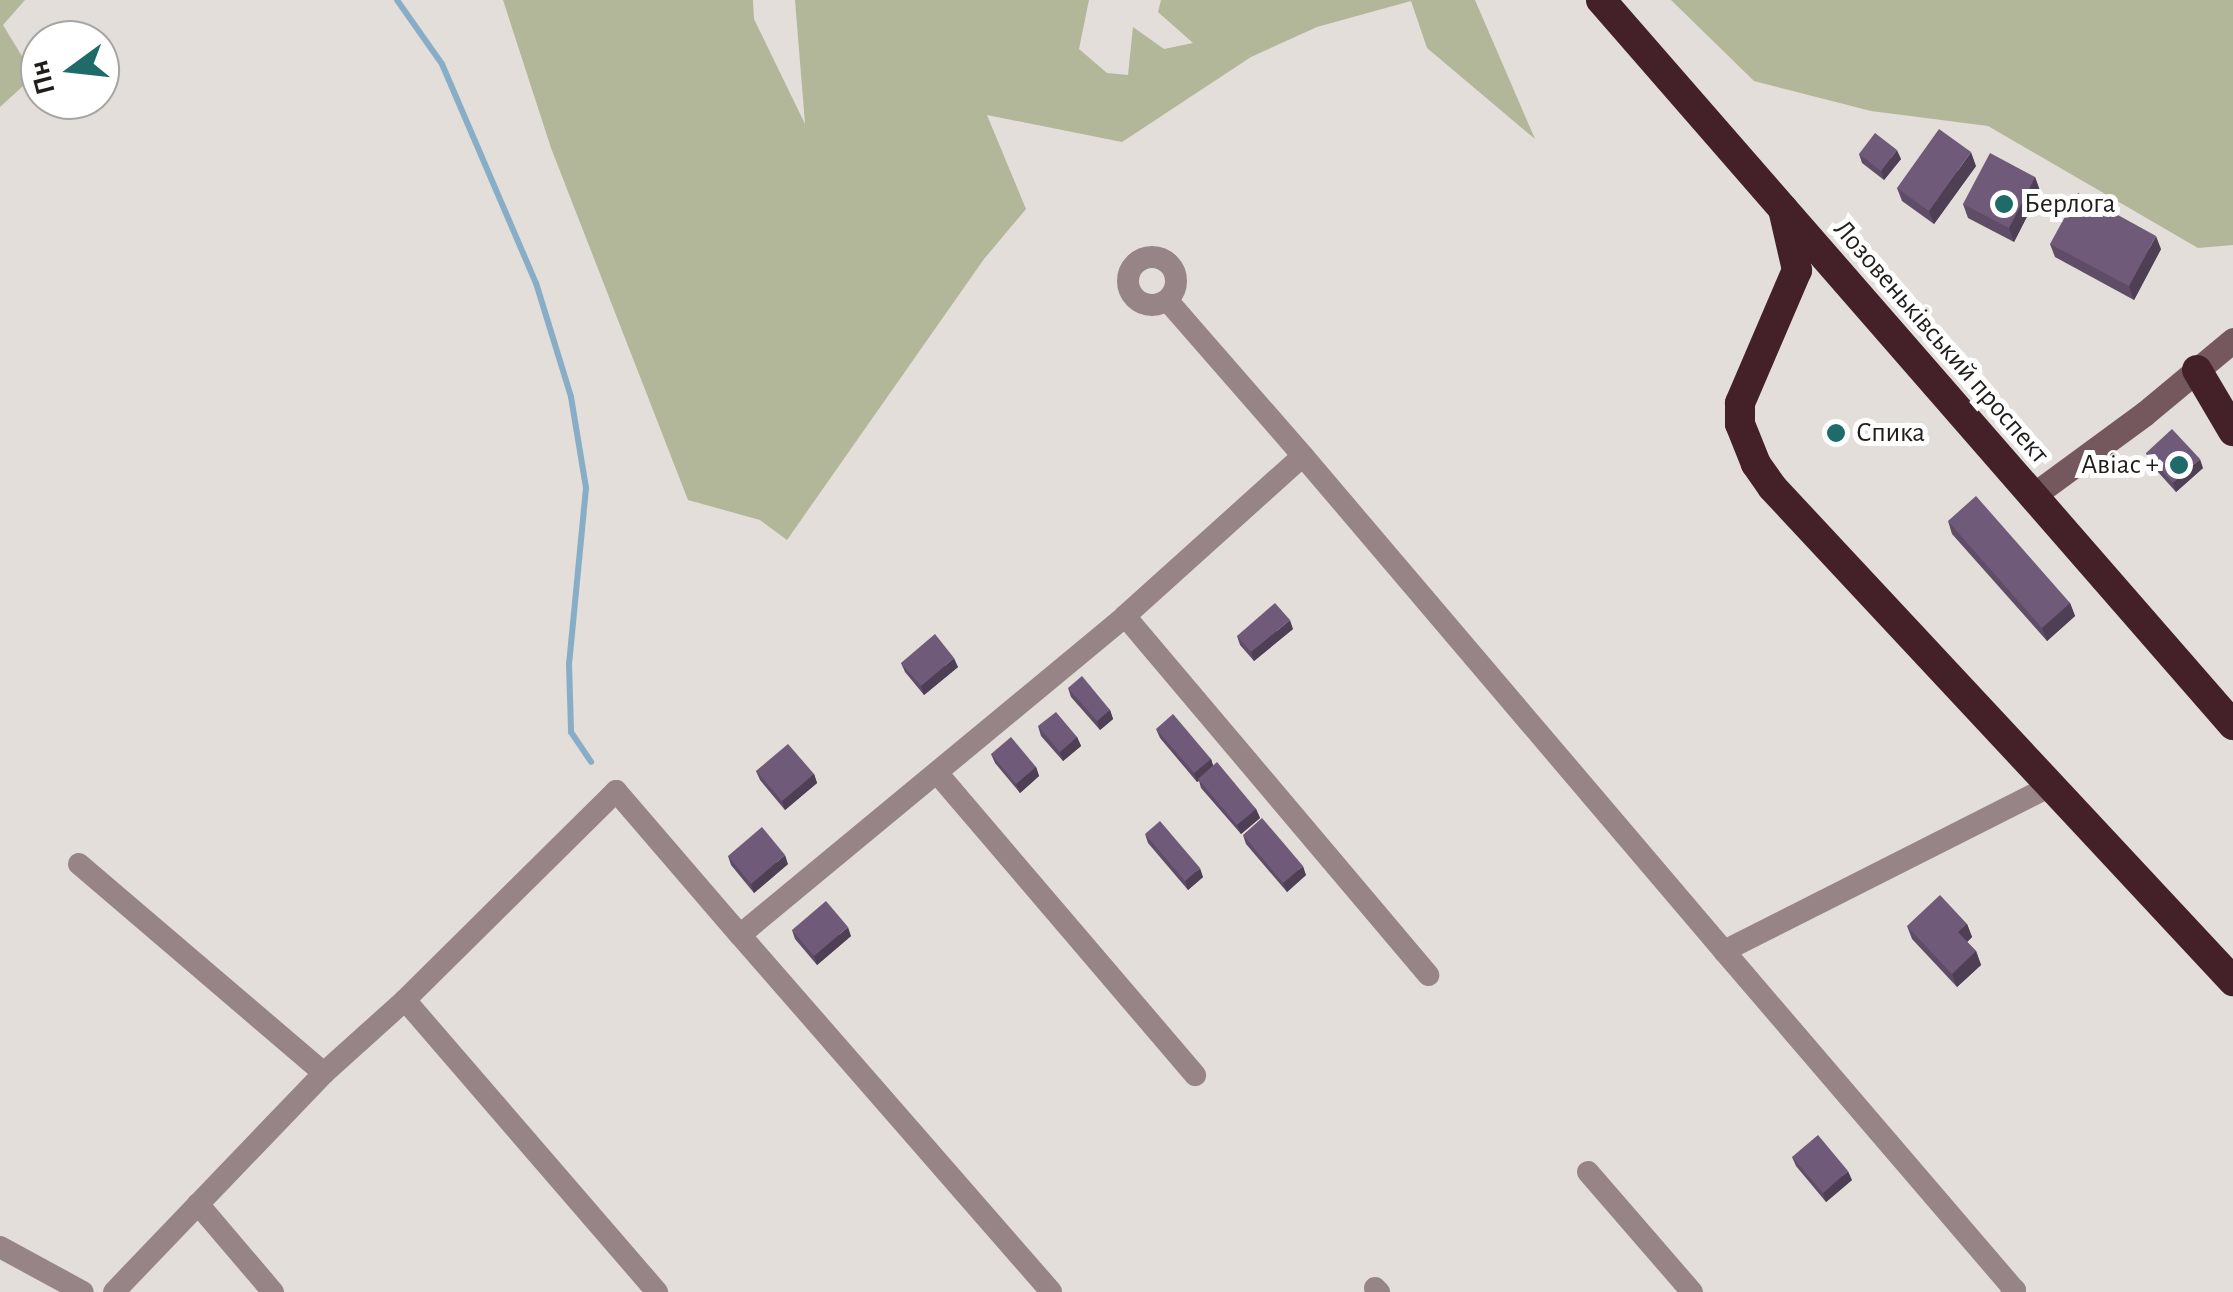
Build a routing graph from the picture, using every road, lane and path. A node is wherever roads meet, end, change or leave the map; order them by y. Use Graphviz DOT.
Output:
graph roads {
  1 [pos="1601,0"];
  2 [pos="1784,209"];
  3 [pos="1167,300"];
  4 [pos="2233,340"];
  5 [pos="2197,370"];
  6 [pos="2233,431"];
  7 [pos="1303,456"];
  8 [pos="2031,497"];
  9 [pos="1125,616"];
  10 [pos="2233,725"];
  11 [pos="938,774"];
  12 [pos="2049,787"];
  13 [pos="79,864"];
  14 [pos="740,935"];
  15 [pos="1724,951"];
  16 [pos="1428,975"];
  17 [pos="2233,982"];
  18 [pos="405,1000"];
  19 [pos="324,1073"];
  20 [pos="1194,1076"];
  21 [pos="1588,1172"];
  22 [pos="198,1204"];
  23 [pos="0,1247"];
  24 [pos="2015,1291"];
  25 [pos="83,1292"];
  26 [pos="114,1292"];
  27 [pos="272,1292"];
  28 [pos="656,1292"];
  29 [pos="1051,1292"];
  30 [pos="1692,1292"];
  1 -- 2 [label="highway, Лозовеньківський проспект"];
  2 -- 8 [label="highway, Лозовеньківський проспект"];
  2 -- 12 [label="highway"];
  3 -- 7 [label="street"];
  4 -- 5 [label="street"];
  5 -- 6 [label="highway"];
  5 -- 8 [label="street"];
  7 -- 9 [label="street"];
  7 -- 15 [label="street"];
  8 -- 10 [label="highway, Лозовеньківський проспект"];
  9 -- 11 [label="street"];
  9 -- 16 [label="street"];
  11 -- 14 [label="street"];
  11 -- 20 [label="street"];
  12 -- 15 [label="street"];
  12 -- 17 [label="highway"];
  13 -- 19 [label="street"];
  14 -- 18 [label="street"];
  14 -- 29 [label="street"];
  15 -- 24 [label="street"];
  18 -- 19 [label="street"];
  18 -- 28 [label="street"];
  19 -- 22 [label="street"];
  21 -- 30 [label="street"];
  22 -- 26 [label="street"];
  22 -- 27 [label="street"];
  23 -- 25 [label="street"];
}
